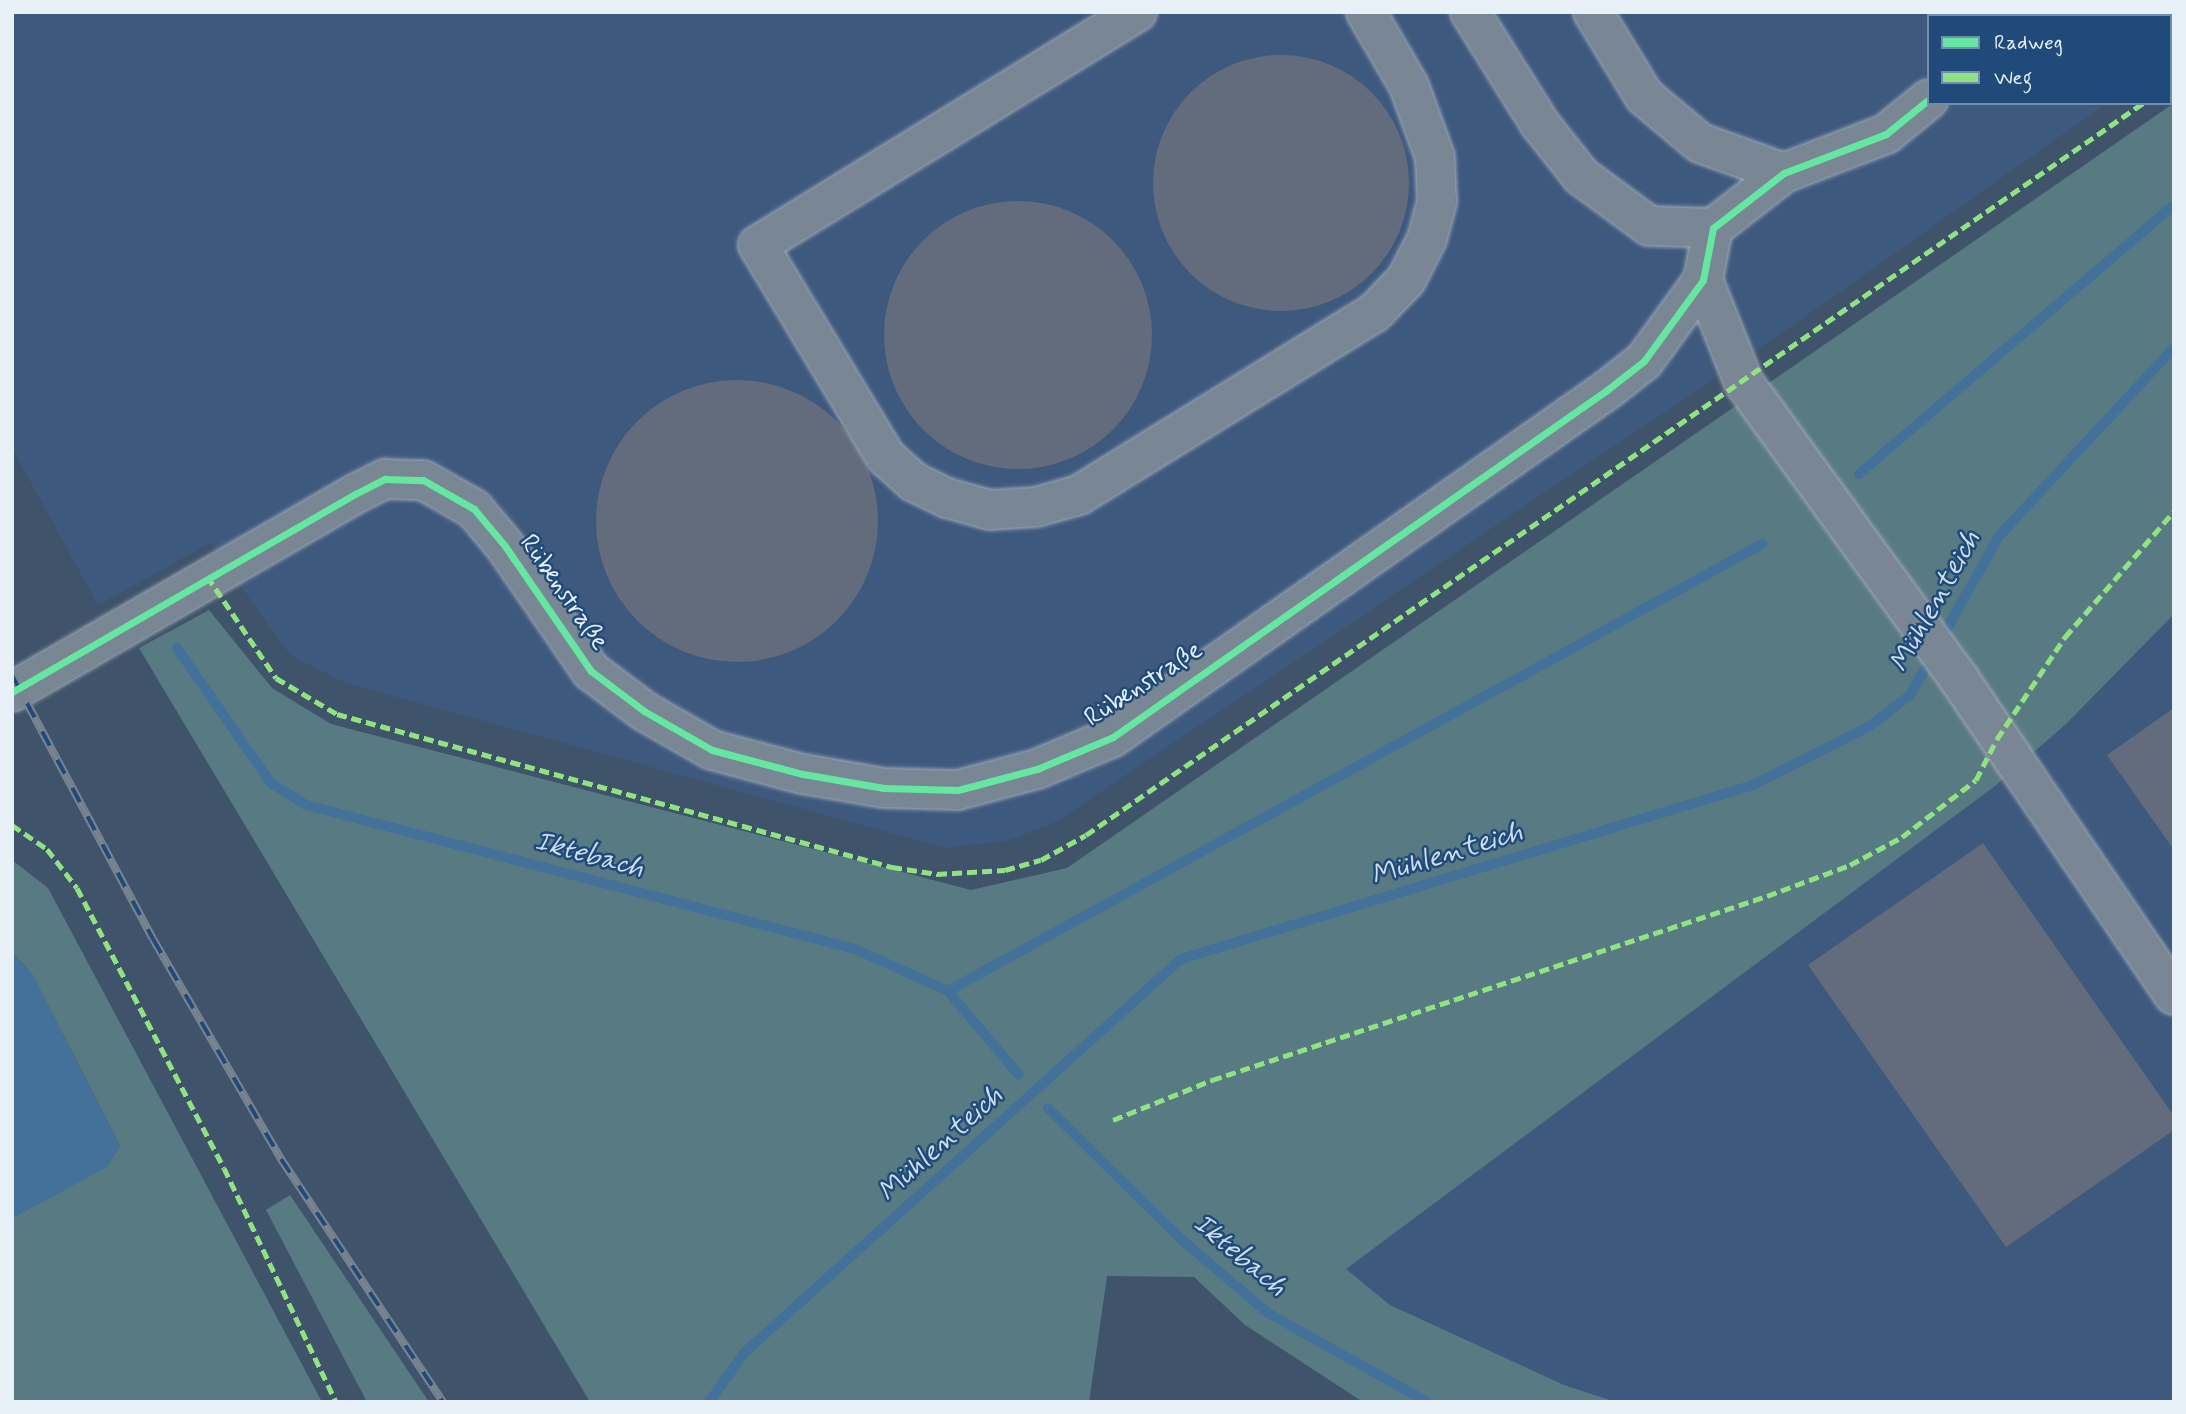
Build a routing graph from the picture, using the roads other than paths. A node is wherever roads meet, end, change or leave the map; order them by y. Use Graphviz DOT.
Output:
graph roads {
  1 [pos="1137,12"];
  2 [pos="1366,12"];
  3 [pos="1470,12"];
  4 [pos="1593,12"];
  5 [pos="1927,101"];
  6 [pos="1784,173"];
  7 [pos="1713,228"];
  8 [pos="1703,280"];
  9 [pos="12,692"];
  10 [pos="2174,995"];
  1 -- 2 [label="street"];
  3 -- 7 [label="street"];
  4 -- 6 [label="street"];
  5 -- 6 [label="street"];
  6 -- 7 [label="street"];
  7 -- 8 [label="street, Rübenstraße"];
  8 -- 9 [label="street, Rübenstraße"];
  8 -- 10 [label="street"];
}
